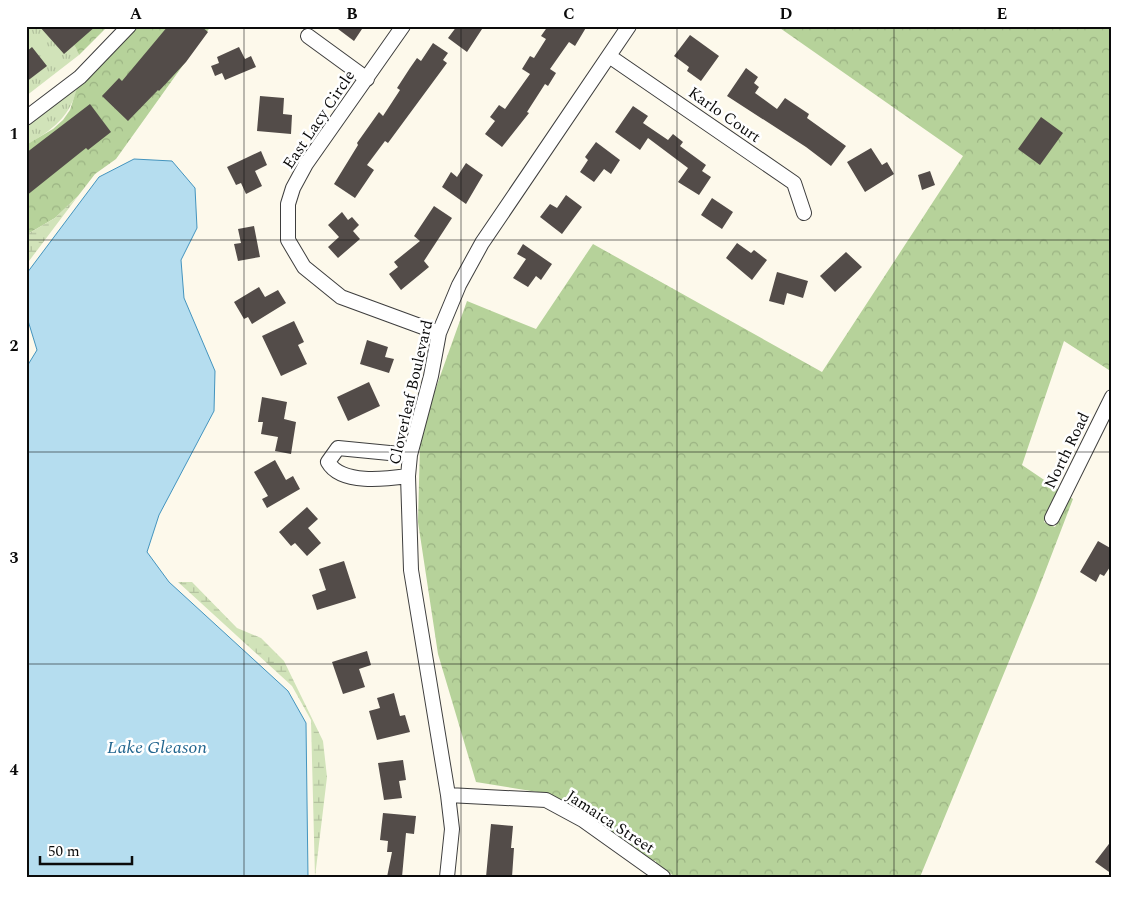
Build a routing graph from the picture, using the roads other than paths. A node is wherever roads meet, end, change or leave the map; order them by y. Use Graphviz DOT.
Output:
graph roads {
  1 [pos="129,26"];
  2 [pos="403,26"];
  3 [pos="629,26"];
  4 [pos="308,36"];
  5 [pos="609,56"];
  6 [pos="366,79"];
  7 [pos="26,118"];
  8 [pos="804,213"];
  9 [pos="439,333"];
  10 [pos="1112,397"];
  11 [pos="410,455"];
  12 [pos="408,476"];
  13 [pos="1052,518"];
  14 [pos="448,795"];
  15 [pos="647,872"];
  16 [pos="447,877"];
  17 [pos="663,877"];
  1 -- 7 [label="street"];
  2 -- 6 [label="street, East Lacy Circle"];
  3 -- 5 [label="street, Cloverleaf Boulevard"];
  4 -- 6 [label="street"];
  5 -- 8 [label="street, Karlo Court"];
  5 -- 9 [label="street, Cloverleaf Boulevard"];
  6 -- 9 [label="street, East Lacy Circle"];
  9 -- 11 [label="street, Cloverleaf Boulevard"];
  10 -- 13 [label="street, North Road"];
  11 -- 12 [label="street, Cloverleaf Boulevard"];
  11 -- 12 [label="street"];
  12 -- 14 [label="street, Cloverleaf Boulevard"];
  14 -- 15 [label="street, Jamaica Street"];
  14 -- 16 [label="street, Cloverleaf Boulevard"];
  15 -- 17 [label="street, Jamaica Street"];
}
